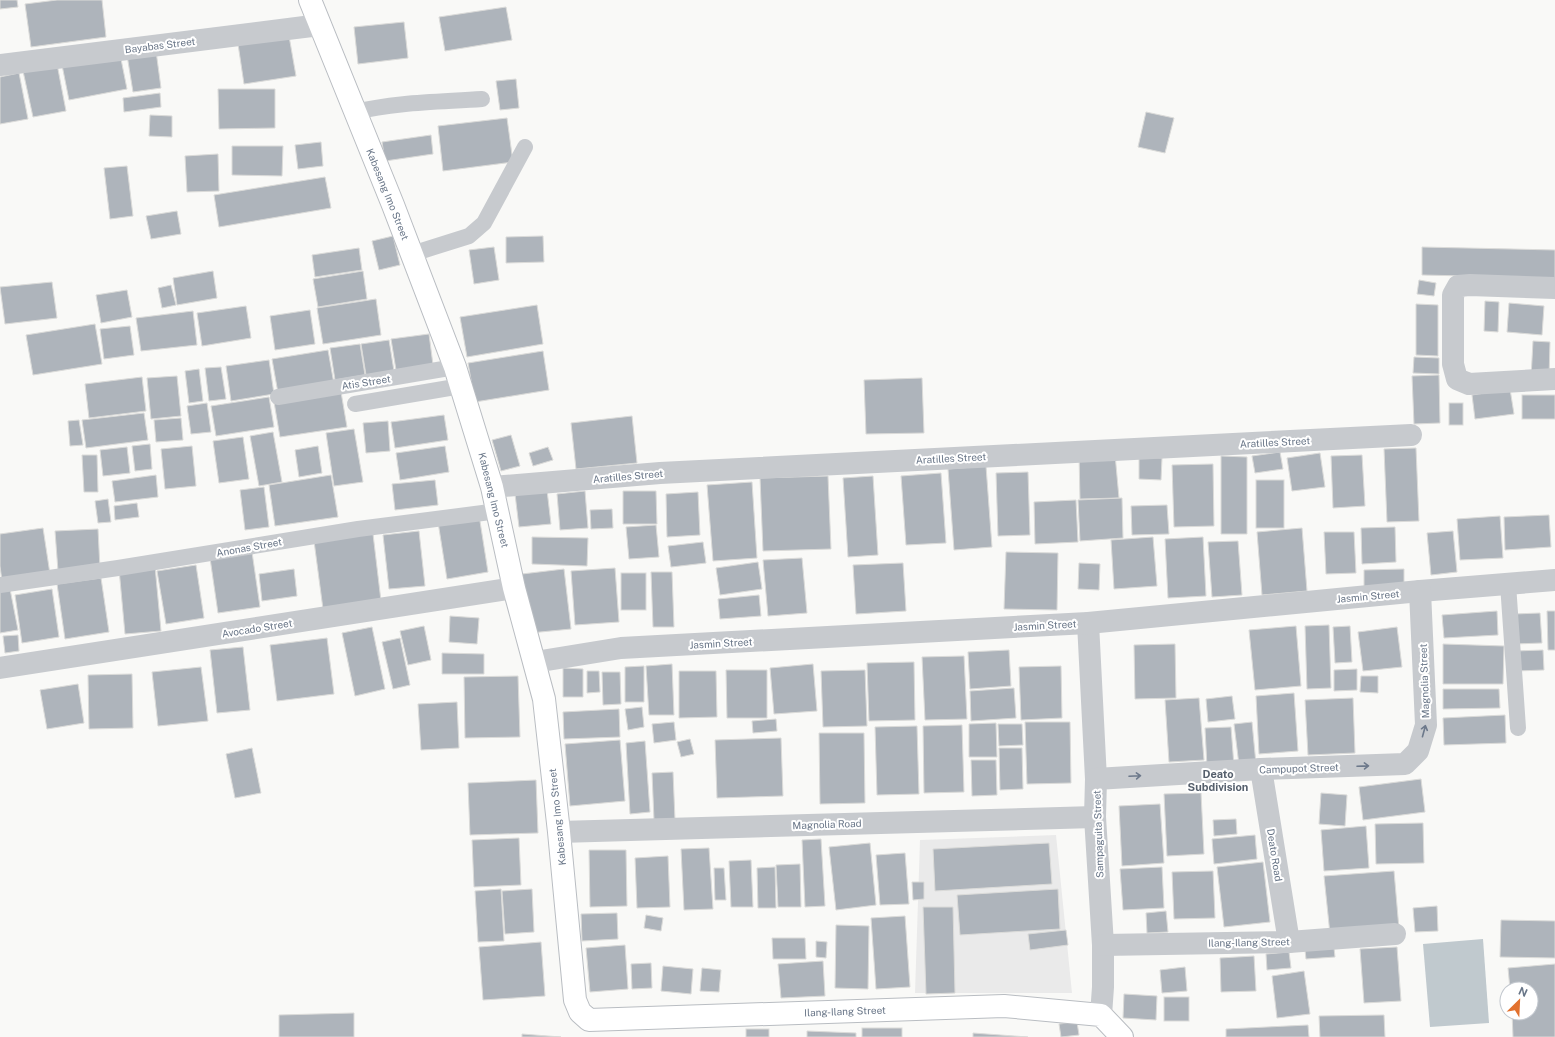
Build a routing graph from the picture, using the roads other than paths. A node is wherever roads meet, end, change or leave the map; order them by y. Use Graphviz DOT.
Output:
graph roads {
  1 [pos="310,0"];
  2 [pos="320,25"];
  3 [pos="0,65"];
  4 [pos="482,99"];
  5 [pos="355,112"];
  6 [pos="525,147"];
  7 [pos="412,254"];
  8 [pos="1555,288"];
  9 [pos="458,377"];
  10 [pos="1555,379"];
  11 [pos="278,396"];
  12 [pos="355,404"];
  13 [pos="1411,436"];
  14 [pos="492,487"];
  15 [pos="498,511"];
  16 [pos="1555,580"];
  17 [pos="1508,584"];
  18 [pos="0,585"];
  19 [pos="514,588"];
  20 [pos="1420,591"];
  21 [pos="1088,623"];
  22 [pos="535,662"];
  23 [pos="0,668"];
  24 [pos="1518,728"];
  25 [pos="1405,764"];
  26 [pos="1261,769"];
  27 [pos="1096,779"];
  28 [pos="1095,817"];
  29 [pos="559,832"];
  30 [pos="1396,934"];
  31 [pos="1289,942"];
  32 [pos="1103,945"];
  33 [pos="1101,1015"];
  34 [pos="589,1020"];
  35 [pos="1122,1037"];
  1 -- 2 [label="main road, Kabesang Imo Street"];
  2 -- 3 [label="street, Bayabas Street"];
  2 -- 5 [label="main road, Kabesang Imo Street"];
  4 -- 5 [label="lane"];
  5 -- 7 [label="main road, Kabesang Imo Street"];
  6 -- 7 [label="lane"];
  7 -- 9 [label="main road, Kabesang Imo Street"];
  8 -- 10 [label="street"];
  9 -- 11 [label="lane, Atis Street"];
  9 -- 12 [label="lane"];
  9 -- 14 [label="main road, Kabesang Imo Street"];
  13 -- 14 [label="street, Aratilles Street"];
  14 -- 15 [label="main road, Kabesang Imo Street"];
  15 -- 18 [label="lane, Anonas Street"];
  15 -- 19 [label="main road, Kabesang Imo Street"];
  16 -- 17 [label="street, Jasmin Street"];
  17 -- 20 [label="street, Jasmin Street"];
  17 -- 24 [label="lane"];
  19 -- 22 [label="main road, Kabesang Imo Street"];
  19 -- 23 [label="street, Avocado Street"];
  20 -- 21 [label="street, Jasmin Street"];
  25 -- 20 [label="street, Magnolia Street, one-way"];
  21 -- 22 [label="street, Jasmin Street"];
  21 -- 27 [label="street, Sampaguita Street"];
  22 -- 29 [label="main road, Kabesang Imo Street"];
  26 -- 25 [label="street, Campupot Street, one-way"];
  27 -- 26 [label="street, Campupot Street, one-way"];
  26 -- 31 [label="street, Deato Road"];
  27 -- 28 [label="street, Sampaguita Street"];
  28 -- 29 [label="street, Magnolia Road"];
  28 -- 32 [label="street, Sampaguita Street"];
  29 -- 34 [label="main road, Kabesang Imo Street"];
  30 -- 31 [label="street, Ilang-Ilang Street"];
  31 -- 32 [label="street, Ilang-Ilang Street"];
  32 -- 33 [label="street, Sampaguita Street"];
  33 -- 34 [label="main road, Ilang-Ilang Street"];
  33 -- 35 [label="main road"];
}
